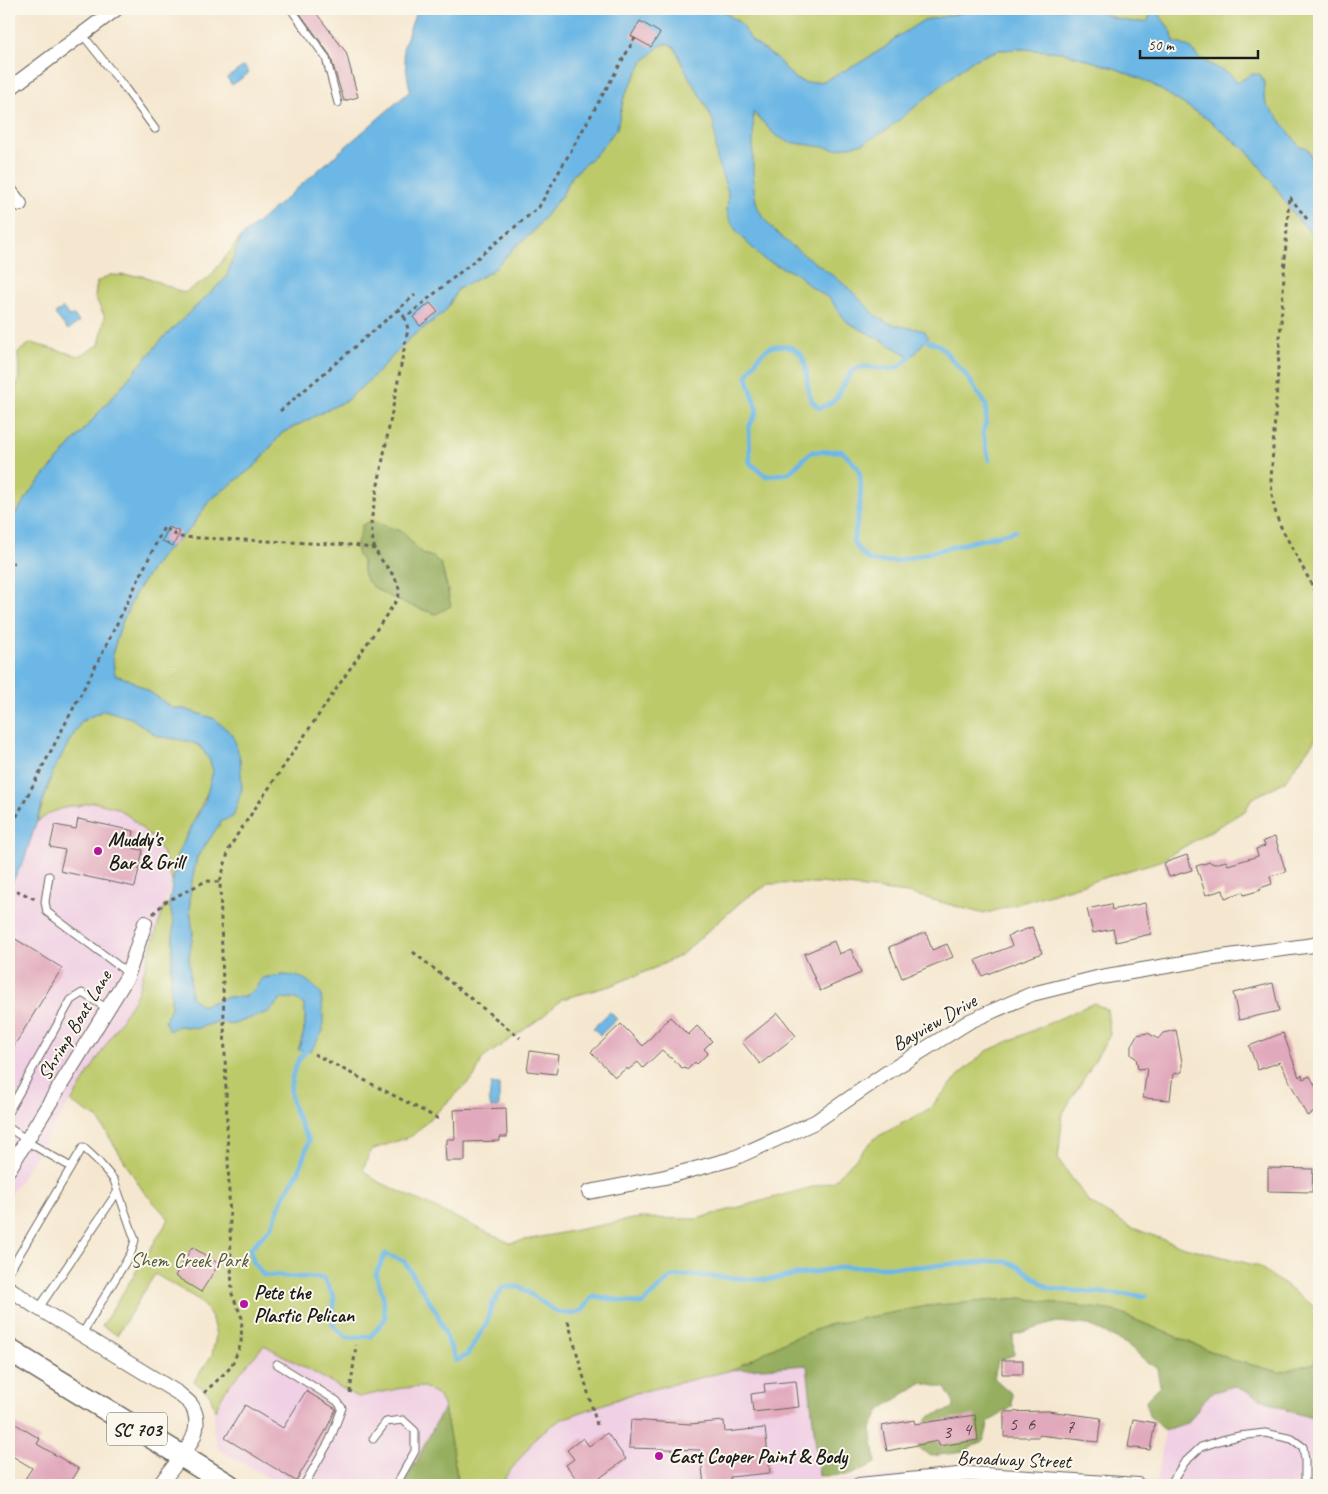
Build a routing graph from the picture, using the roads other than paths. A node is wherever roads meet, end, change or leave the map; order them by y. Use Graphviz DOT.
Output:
graph roads {
  1 [pos="116,9"];
  2 [pos="290,9"];
  3 [pos="82,34"];
  4 [pos="9,89"];
  5 [pos="338,103"];
  6 [pos="155,129"];
  7 [pos="9,190"];
  8 [pos="20,204"];
  9 [pos="49,876"];
  10 [pos="145,923"];
  11 [pos="1318,948"];
  12 [pos="128,974"];
  13 [pos="108,1009"];
  14 [pos="9,1111"];
  15 [pos="9,1128"];
  16 [pos="27,1140"];
  17 [pos="71,1166"];
  18 [pos="9,1169"];
  19 [pos="118,1191"];
  20 [pos="589,1192"];
  21 [pos="9,1272"];
  22 [pos="9,1288"];
  23 [pos="39,1308"];
  24 [pos="82,1334"];
  25 [pos="9,1350"];
  26 [pos="277,1364"];
  27 [pos="373,1439"];
  28 [pos="181,1456"];
  29 [pos="1090,1484"];
  30 [pos="160,1485"];
  31 [pos="229,1485"];
  32 [pos="304,1485"];
  33 [pos="396,1485"];
  34 [pos="860,1485"];
  35 [pos="1138,1485"];
  36 [pos="1170,1485"];
  37 [pos="1305,1485"];
  1 -- 3 [label="street"];
  2 -- 5 [label="lane"];
  3 -- 4 [label="street"];
  3 -- 6 [label="lane"];
  7 -- 8 [label="street"];
  9 -- 12 [label="lane"];
  10 -- 12 [label="street, Shrimp Boat Lane"];
  11 -- 20 [label="street, Bayview Drive"];
  12 -- 13 [label="street, Shrimp Boat Lane"];
  13 -- 14 [label="lane"];
  13 -- 16 [label="street, Shrimp Boat Lane"];
  15 -- 16 [label="lane"];
  16 -- 17 [label="lane"];
  16 -- 18 [label="street, Shrimp Boat Lane"];
  17 -- 19 [label="lane"];
  17 -- 21 [label="lane"];
  19 -- 23 [label="lane"];
  19 -- 24 [label="lane"];
  22 -- 23 [label="street"];
  23 -- 24 [label="street"];
  24 -- 28 [label="street"];
  25 -- 28 [label="main road, SC 703"];
  26 -- 32 [label="lane"];
  27 -- 33 [label="lane"];
  28 -- 30 [label="street"];
  28 -- 31 [label="main road, SC 703"];
  29 -- 34 [label="street, Broadway Street"];
  29 -- 35 [label="street, Broadway Street"];
  36 -- 37 [label="lane"];
}
